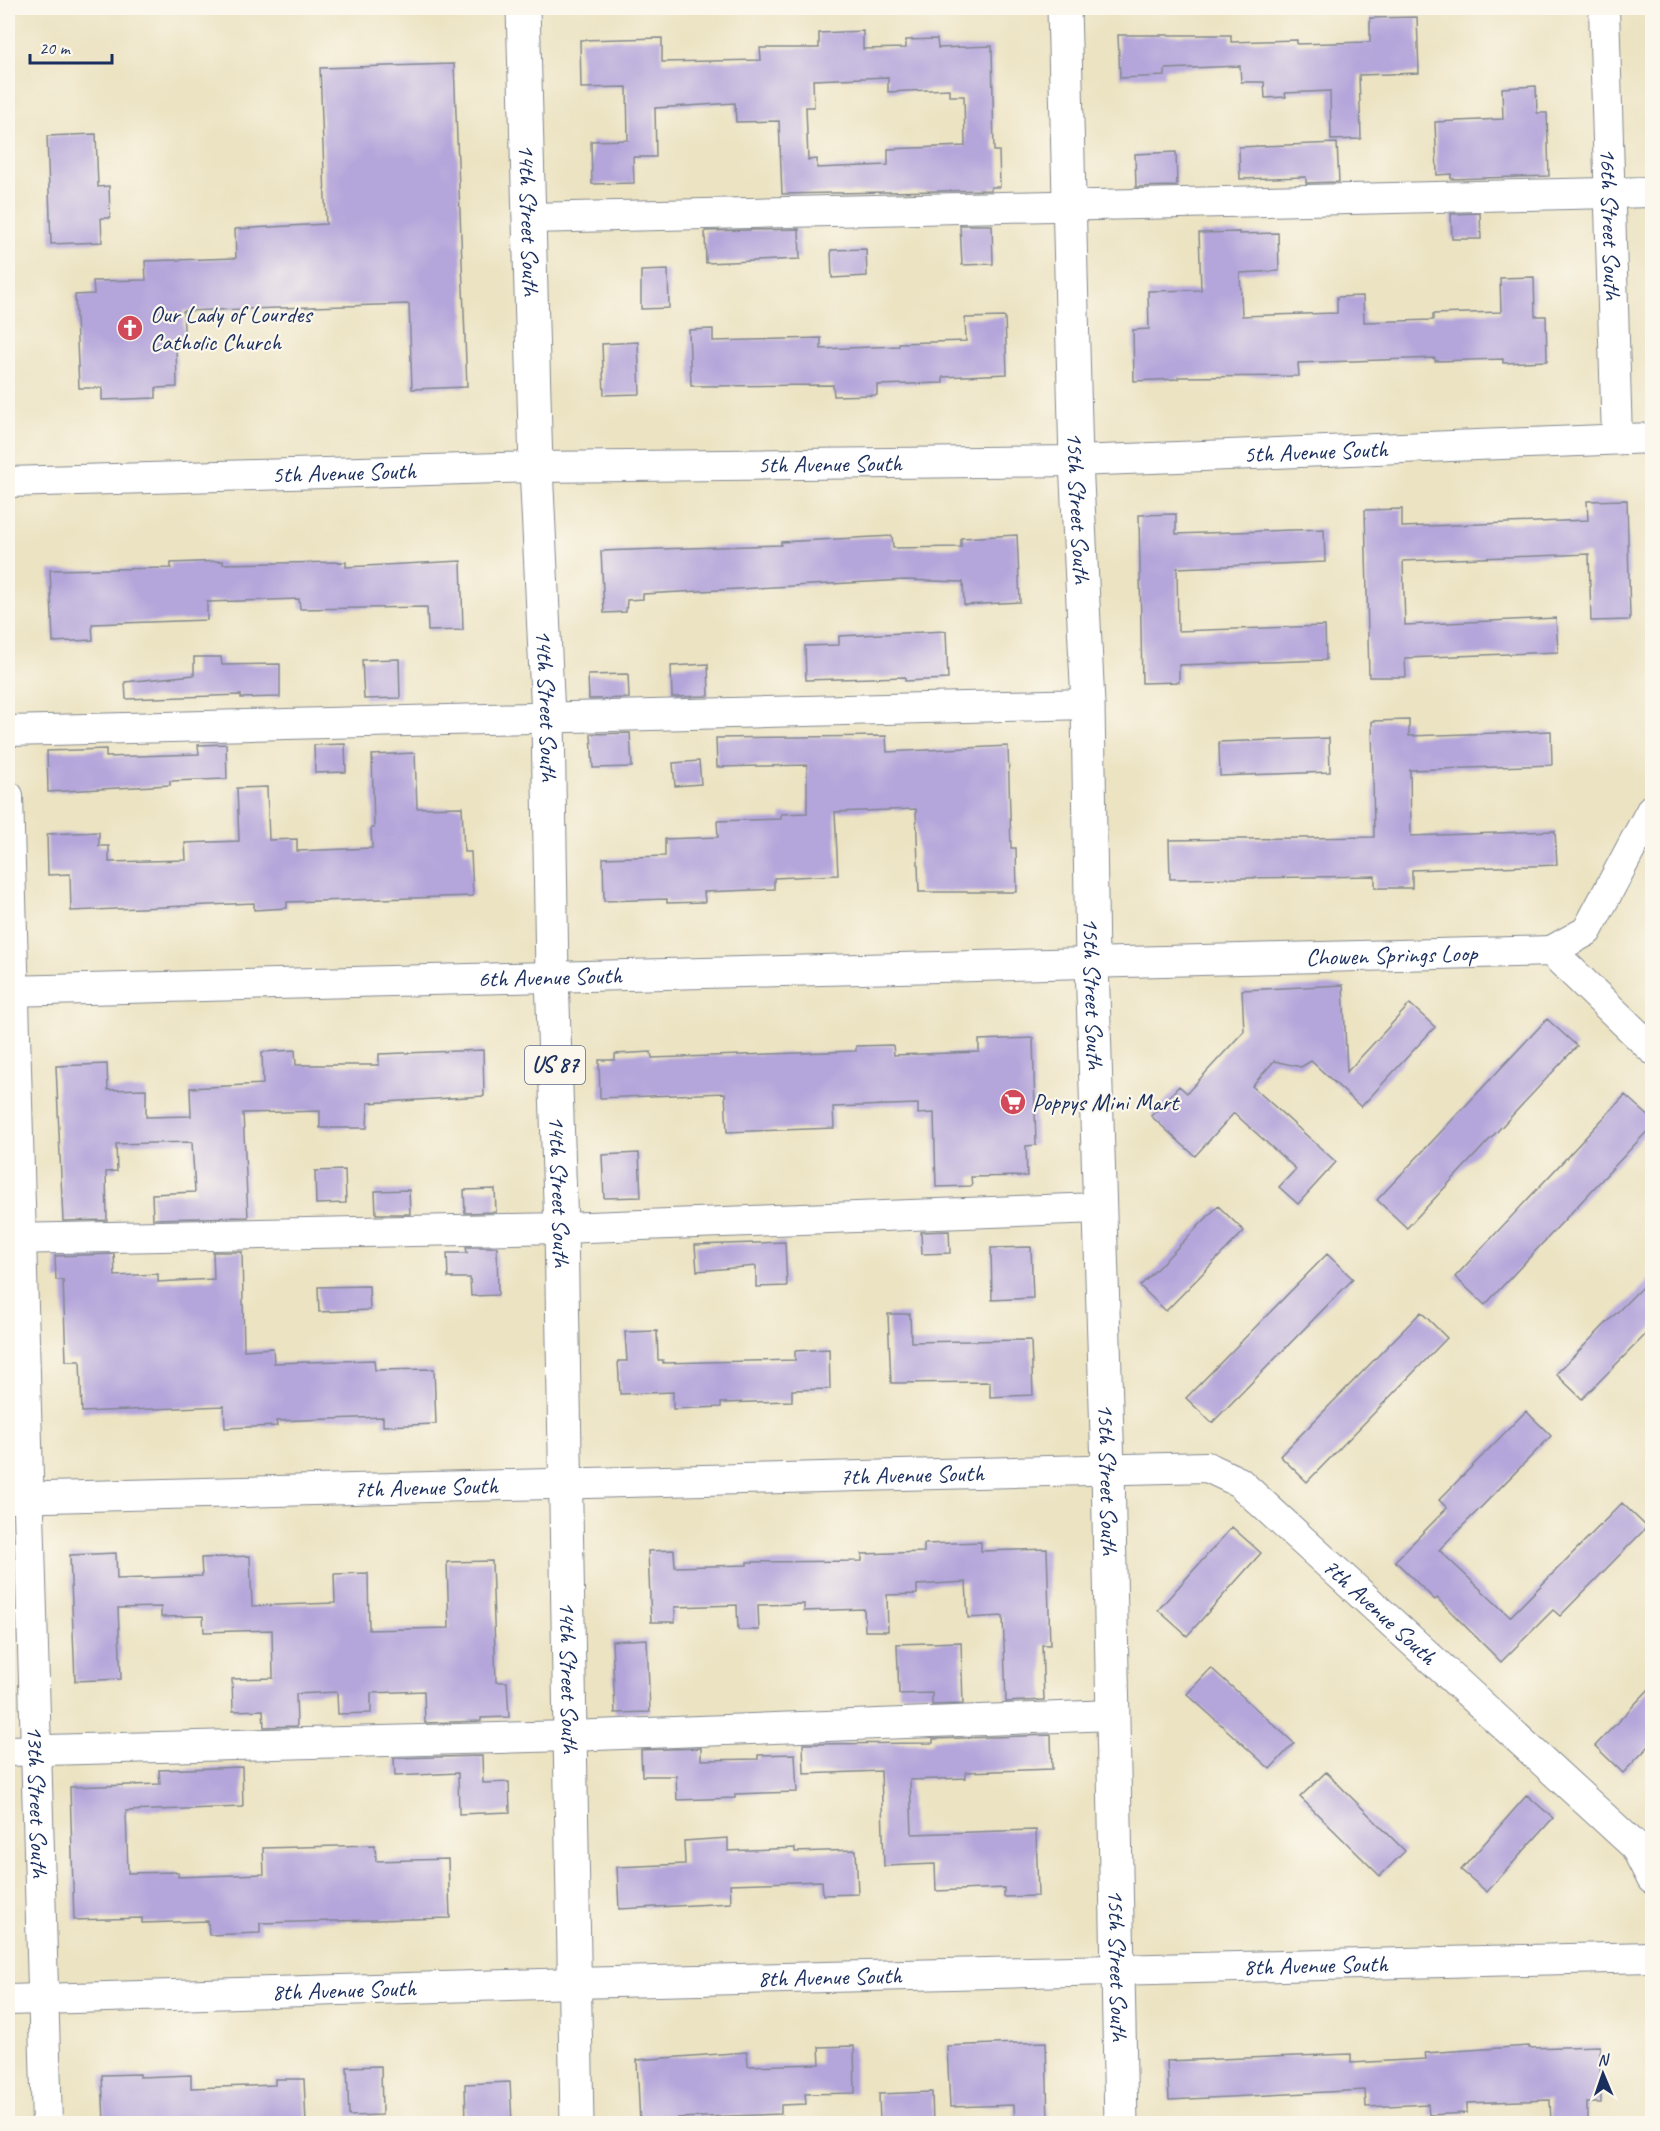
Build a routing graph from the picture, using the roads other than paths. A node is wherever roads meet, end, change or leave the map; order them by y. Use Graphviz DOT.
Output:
graph roads {
  1 [pos="523,8"];
  2 [pos="1064,8"];
  3 [pos="1604,8"];
  4 [pos="1653,192"];
  5 [pos="1609,193"];
  6 [pos="1070,207"];
  7 [pos="529,218"];
  8 [pos="1653,438"];
  9 [pos="1617,439"];
  10 [pos="1076,461"];
  11 [pos="536,467"];
  12 [pos="8,482"];
  13 [pos="1088,704"];
  14 [pos="548,716"];
  15 [pos="8,731"];
  16 [pos="8,796"];
  17 [pos="1653,809"];
  18 [pos="1551,951"];
  19 [pos="1092,962"];
  20 [pos="552,977"];
  21 [pos="10,991"];
  22 [pos="1653,1049"];
  23 [pos="1099,1208"];
  24 [pos="561,1228"];
  25 [pos="14,1239"];
  26 [pos="1108,1468"];
  27 [pos="566,1483"];
  28 [pos="18,1498"];
  29 [pos="1112,1716"];
  30 [pos="570,1736"];
  31 [pos="22,1750"];
  32 [pos="1653,1879"];
  33 [pos="1653,1957"];
  34 [pos="1116,1971"];
  35 [pos="574,1983"];
  36 [pos="43,1999"];
  37 [pos="8,2000"];
  38 [pos="47,2124"];
  39 [pos="577,2124"];
  40 [pos="1121,2124"];
  1 -- 7 [label="main road, 14th Street South / US 87"];
  2 -- 6 [label="main road, 15th Street South"];
  3 -- 5 [label="street, 16th Street South"];
  4 -- 5 [label="street"];
  5 -- 6 [label="street"];
  5 -- 9 [label="street, 16th Street South"];
  6 -- 7 [label="street"];
  6 -- 10 [label="main road, 15th Street South"];
  7 -- 11 [label="main road, 14th Street South / US 87"];
  8 -- 9 [label="street, 5th Avenue South"];
  9 -- 10 [label="street, 5th Avenue South"];
  10 -- 11 [label="street, 5th Avenue South"];
  10 -- 13 [label="main road, 15th Street South"];
  11 -- 12 [label="street, 5th Avenue South"];
  11 -- 14 [label="main road, 14th Street South / US 87"];
  13 -- 14 [label="street"];
  13 -- 19 [label="main road, 15th Street South"];
  14 -- 15 [label="street"];
  14 -- 20 [label="main road, 14th Street South / US 87"];
  16 -- 21 [label="street, 13th Street South"];
  17 -- 18 [label="street"];
  18 -- 19 [label="street, Chowen Springs Loop"];
  18 -- 22 [label="street"];
  19 -- 20 [label="street, 6th Avenue South"];
  19 -- 23 [label="main road, 15th Street South"];
  20 -- 21 [label="street, 6th Avenue South"];
  20 -- 24 [label="main road, 14th Street South / US 87"];
  21 -- 25 [label="street, 13th Street South"];
  23 -- 24 [label="street"];
  23 -- 26 [label="main road, 15th Street South"];
  24 -- 25 [label="street"];
  24 -- 27 [label="main road, 14th Street South / US 87"];
  25 -- 28 [label="street, 13th Street South"];
  26 -- 27 [label="street, 7th Avenue South"];
  26 -- 29 [label="main road, 15th Street South"];
  26 -- 32 [label="street, 7th Avenue South"];
  27 -- 28 [label="street, 7th Avenue South"];
  27 -- 30 [label="main road, 14th Street South / US 87"];
  28 -- 31 [label="street, 13th Street South"];
  29 -- 30 [label="street"];
  29 -- 34 [label="main road, 15th Street South"];
  30 -- 31 [label="street"];
  30 -- 35 [label="main road, 14th Street South / US 87"];
  31 -- 36 [label="street, 13th Street South"];
  33 -- 34 [label="street, 8th Avenue South"];
  34 -- 35 [label="street, 8th Avenue South"];
  34 -- 40 [label="main road, 15th Street South"];
  35 -- 36 [label="street, 8th Avenue South"];
  35 -- 39 [label="main road, 14th Street South / US 87"];
  36 -- 37 [label="street, 8th Avenue South"];
  36 -- 38 [label="street, 13th Street South"];
}
